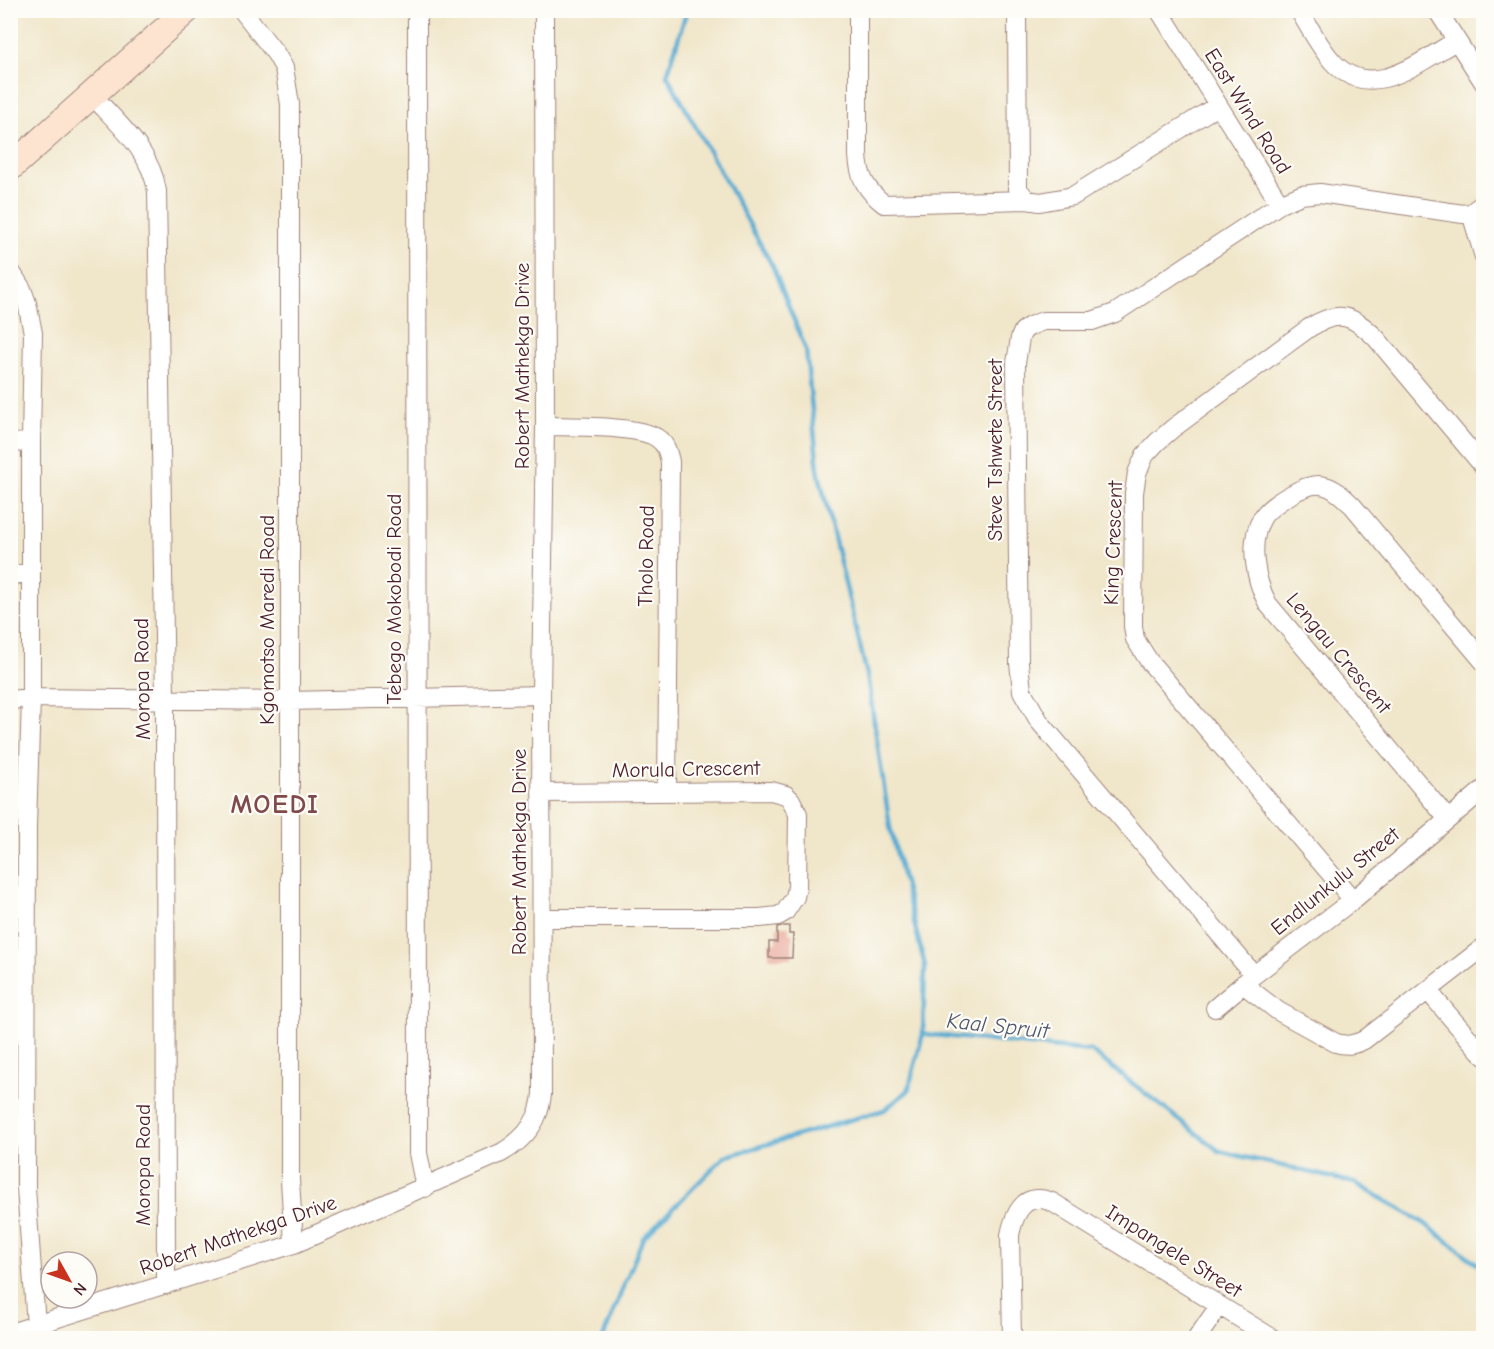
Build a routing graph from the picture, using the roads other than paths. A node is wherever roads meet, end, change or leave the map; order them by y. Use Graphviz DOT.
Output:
graph roads {
  1 [pos="187,10"];
  2 [pos="242,10"];
  3 [pos="417,10"];
  4 [pos="544,10"];
  5 [pos="858,10"];
  6 [pos="1017,10"];
  7 [pos="1159,10"];
  8 [pos="1299,10"];
  9 [pos="1437,10"];
  10 [pos="1456,41"];
  11 [pos="1484,83"];
  12 [pos="92,95"];
  13 [pos="1217,106"];
  14 [pos="10,168"];
  15 [pos="1027,200"];
  16 [pos="1280,204"];
  17 [pos="1477,208"];
  18 [pos="1484,257"];
  19 [pos="10,270"];
  20 [pos="545,426"];
  21 [pos="31,442"];
  22 [pos="10,444"];
  23 [pos="1484,467"];
  24 [pos="31,573"];
  25 [pos="10,575"];
  26 [pos="1484,662"];
  27 [pos="541,695"];
  28 [pos="416,697"];
  29 [pos="31,698"];
  30 [pos="10,699"];
  31 [pos="165,700"];
  32 [pos="290,701"];
  33 [pos="1484,789"];
  34 [pos="667,791"];
  35 [pos="542,794"];
  36 [pos="1447,818"];
  37 [pos="19,826"];
  38 [pos="1353,900"];
  39 [pos="542,918"];
  40 [pos="1484,947"];
  41 [pos="1249,980"];
  42 [pos="1428,991"];
  43 [pos="1215,1008"];
  44 [pos="19,1052"];
  45 [pos="1484,1056"];
  46 [pos="425,1188"];
  47 [pos="18,1190"];
  48 [pos="294,1244"];
  49 [pos="166,1285"];
  50 [pos="1219,1306"];
  51 [pos="36,1325"];
  52 [pos="10,1333"];
  53 [pos="1012,1338"];
  54 [pos="1197,1338"];
  55 [pos="1272,1338"];
  1 -- 12 [label="street"];
  2 -- 32 [label="street, Kgomotso Maredi Road"];
  3 -- 28 [label="street, Tebego Mokobodi Road"];
  4 -- 20 [label="street, Robert Mathekga Drive"];
  5 -- 15 [label="street"];
  6 -- 15 [label="street"];
  7 -- 13 [label="street, East Wind Road"];
  8 -- 10 [label="street"];
  9 -- 10 [label="street"];
  10 -- 11 [label="street"];
  12 -- 14 [label="street"];
  12 -- 31 [label="street, Moropa Road"];
  13 -- 15 [label="street"];
  13 -- 16 [label="street, East Wind Road"];
  16 -- 17 [label="street, Steve Tshwete Street"];
  16 -- 41 [label="street, Steve Tshwete Street"];
  17 -- 18 [label="street"];
  19 -- 21 [label="street"];
  20 -- 27 [label="street, Robert Mathekga Drive"];
  20 -- 34 [label="street, Tholo Road"];
  21 -- 22 [label="street"];
  21 -- 24 [label="street"];
  23 -- 38 [label="street, King Crescent"];
  24 -- 25 [label="street"];
  24 -- 29 [label="street"];
  26 -- 36 [label="street, Lengau Crescent"];
  27 -- 28 [label="street"];
  27 -- 35 [label="street, Robert Mathekga Drive"];
  28 -- 32 [label="street"];
  28 -- 46 [label="street, Tebego Mokobodi Road"];
  29 -- 30 [label="street"];
  29 -- 31 [label="street"];
  29 -- 37 [label="street"];
  31 -- 32 [label="street"];
  31 -- 49 [label="street, Moropa Road"];
  32 -- 48 [label="street, Kgomotso Maredi Road"];
  33 -- 36 [label="street, Endlunkulu Street"];
  34 -- 35 [label="street, Morula Crescent"];
  34 -- 39 [label="street, Morula Crescent"];
  35 -- 39 [label="street, Robert Mathekga Drive"];
  36 -- 38 [label="street, Endlunkulu Street"];
  37 -- 44 [label="street"];
  38 -- 41 [label="street, Endlunkulu Street"];
  39 -- 46 [label="street, Robert Mathekga Drive"];
  40 -- 42 [label="street, Steve Tshwete Street"];
  41 -- 42 [label="street, Steve Tshwete Street"];
  41 -- 43 [label="street, Endlunkulu Street"];
  42 -- 45 [label="street"];
  44 -- 47 [label="street"];
  46 -- 48 [label="street, Robert Mathekga Drive"];
  47 -- 51 [label="street"];
  48 -- 49 [label="street, Robert Mathekga Drive"];
  49 -- 51 [label="street, Robert Mathekga Drive"];
  50 -- 53 [label="street, Impangele Street"];
  50 -- 54 [label="street"];
  50 -- 55 [label="street, Impangele Street"];
  51 -- 52 [label="street, Robert Mathekga Drive"];
}
